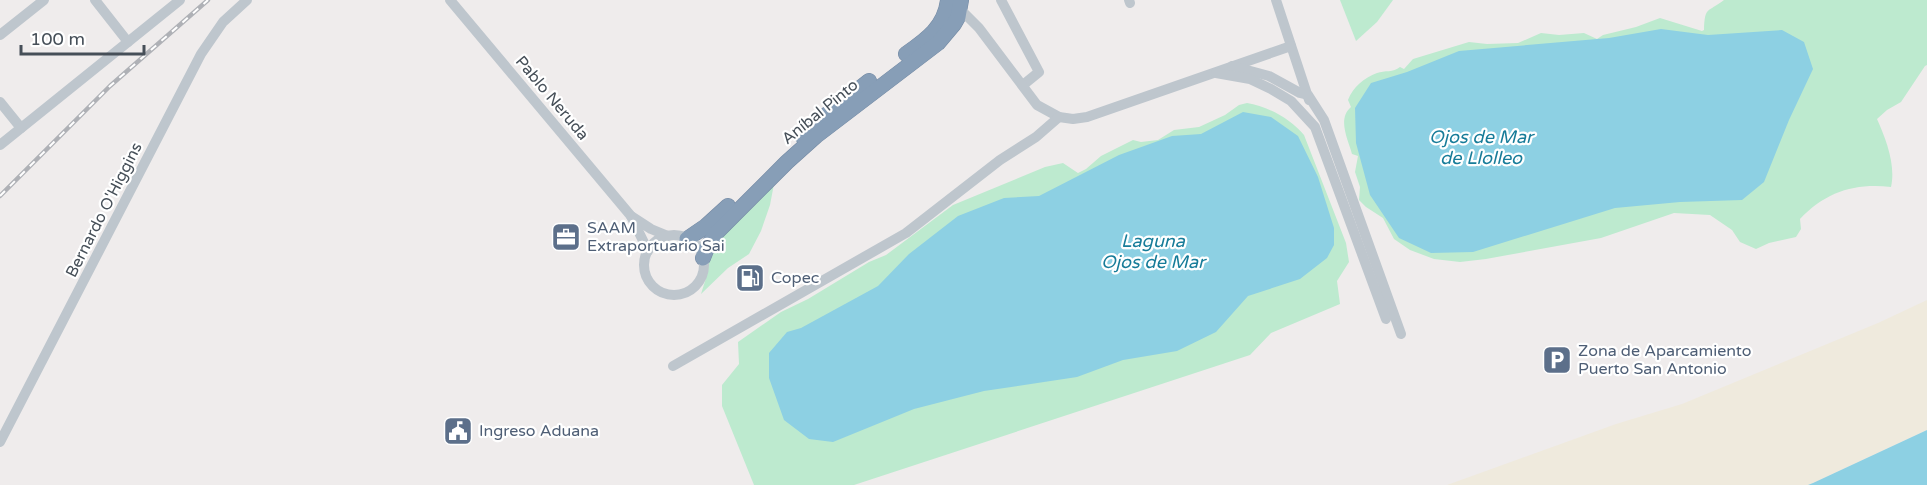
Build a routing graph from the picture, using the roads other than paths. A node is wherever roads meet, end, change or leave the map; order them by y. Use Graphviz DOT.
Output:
graph roads {
  1 [pos="44,0"];
  2 [pos="95,0"];
  3 [pos="180,0"];
  4 [pos="247,0"];
  5 [pos="450,0"];
  6 [pos="1001,0"];
  7 [pos="1276,0"];
  8 [pos="954,2"];
  9 [pos="0,35"];
  10 [pos="128,42"];
  11 [pos="1291,46"];
  12 [pos="1232,66"];
  13 [pos="1213,73"];
  14 [pos="1023,85"];
  15 [pos="1308,94"];
  16 [pos="0,102"];
  17 [pos="1059,117"];
  18 [pos="1315,127"];
  19 [pos="21,128"];
  20 [pos="0,146"];
  21 [pos="631,216"];
  22 [pos="668,236"];
  23 [pos="687,239"];
  24 [pos="648,251"];
  25 [pos="703,258"];
  26 [pos="1386,319"];
  27 [pos="1401,334"];
  28 [pos="673,366"];
  29 [pos="0,442"];
  1 -- 9 [label="street"];
  2 -- 10 [label="street"];
  3 -- 10 [label="street"];
  4 -- 29 [label="street, Bernardo O'Higgins"];
  5 -- 21 [label="street, Pablo Neruda"];
  6 -- 14 [label="street"];
  7 -- 11 [label="street"];
  8 -- 14 [label="street"];
  8 -- 23 [label="highway, Aníbal Pinto"];
  8 -- 25 [label="highway, Aníbal Pinto"];
  10 -- 19 [label="street"];
  11 -- 12 [label="street"];
  11 -- 15 [label="street"];
  12 -- 13 [label="street"];
  12 -- 15 [label="street"];
  13 -- 17 [label="street"];
  13 -- 18 [label="street"];
  14 -- 17 [label="street"];
  15 -- 18 [label="street"];
  15 -- 27 [label="street"];
  16 -- 19 [label="street"];
  17 -- 28 [label="street"];
  18 -- 26 [label="street"];
  19 -- 20 [label="street"];
  21 -- 22 [label="street, Pablo Neruda"];
  21 -- 24 [label="street, Pablo Neruda"];
  22 -- 23 [label="street"];
  22 -- 24 [label="street"];
  23 -- 25 [label="street"];
  24 -- 25 [label="street"];
}
